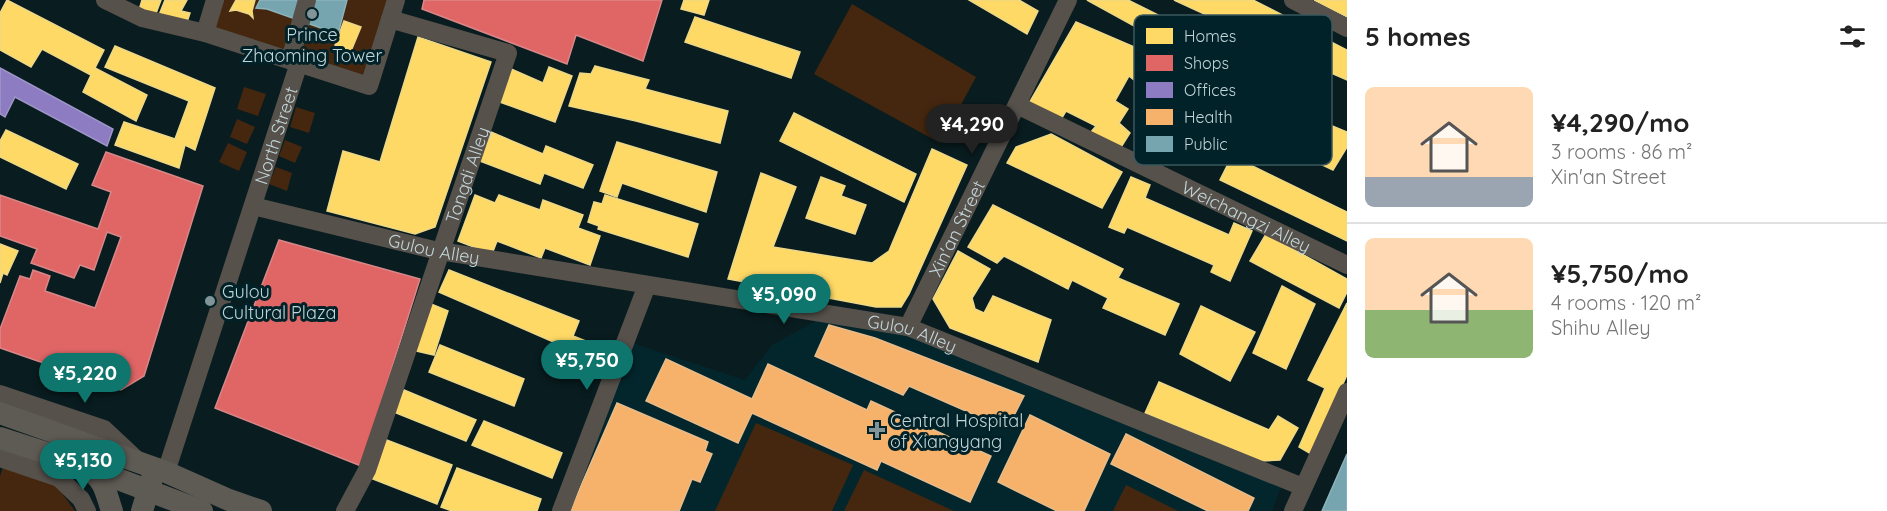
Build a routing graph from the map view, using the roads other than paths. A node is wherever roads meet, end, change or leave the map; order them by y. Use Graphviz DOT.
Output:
graph roads {
  1 [pos="215,0"];
  2 [pos="307,0"];
  3 [pos="396,0"];
  4 [pos="1068,0"];
  5 [pos="1293,0"];
  6 [pos="112,2"];
  7 [pos="1322,15"];
  8 [pos="390,20"];
  9 [pos="1332,20"];
  10 [pos="1347,28"];
  11 [pos="205,33"];
  12 [pos="295,62"];
  13 [pos="1017,105"];
  14 [pos="1134,162"];
  15 [pos="1141,165"];
  16 [pos="253,206"];
  17 [pos="442,252"];
  18 [pos="1347,265"];
  19 [pos="647,285"];
  20 [pos="908,327"];
  21 [pos="1347,392"];
  22 [pos="0,394"];
  23 [pos="0,413"];
  24 [pos="0,438"];
  25 [pos="0,458"];
  26 [pos="64,469"];
  27 [pos="160,483"];
  28 [pos="1303,488"];
  29 [pos="87,511"];
  30 [pos="112,511"];
  31 [pos="142,511"];
  32 [pos="202,511"];
  33 [pos="261,511"];
  34 [pos="345,511"];
  35 [pos="561,511"];
  36 [pos="1293,511"];
  1 -- 11 [label="street"];
  2 -- 12 [label="street, North Street"];
  3 -- 8 [label="street"];
  4 -- 13 [label="street, Xin'an Street"];
  5 -- 7 [label="street"];
  6 -- 11 [label="street"];
  8 -- 12 [label="street"];
  8 -- 17 [label="street, Tongdi Alley"];
  9 -- 10 [label="street"];
  11 -- 12 [label="street"];
  12 -- 16 [label="street, North Street"];
  13 -- 14 [label="street, Weichangzi Alley"];
  13 -- 20 [label="street, Xin'an Street"];
  15 -- 18 [label="street, Weichangzi Alley"];
  16 -- 17 [label="street, Gulou Alley"];
  16 -- 27 [label="street, North Street"];
  17 -- 19 [label="street, Gulou Alley"];
  17 -- 34 [label="street, Tongdi Alley"];
  19 -- 20 [label="street, Gulou Alley"];
  19 -- 35 [label="street"];
  20 -- 28 [label="street, Gulou Alley"];
  21 -- 28 [label="street"];
  22 -- 27 [label="street"];
  23 -- 27 [label="main road"];
  24 -- 26 [label="main road"];
  25 -- 26 [label="street"];
  26 -- 27 [label="main road"];
  26 -- 29 [label="street"];
  26 -- 30 [label="main road"];
  27 -- 31 [label="main road"];
  27 -- 32 [label="main road"];
  27 -- 33 [label="main road"];
  28 -- 36 [label="street"];
}
